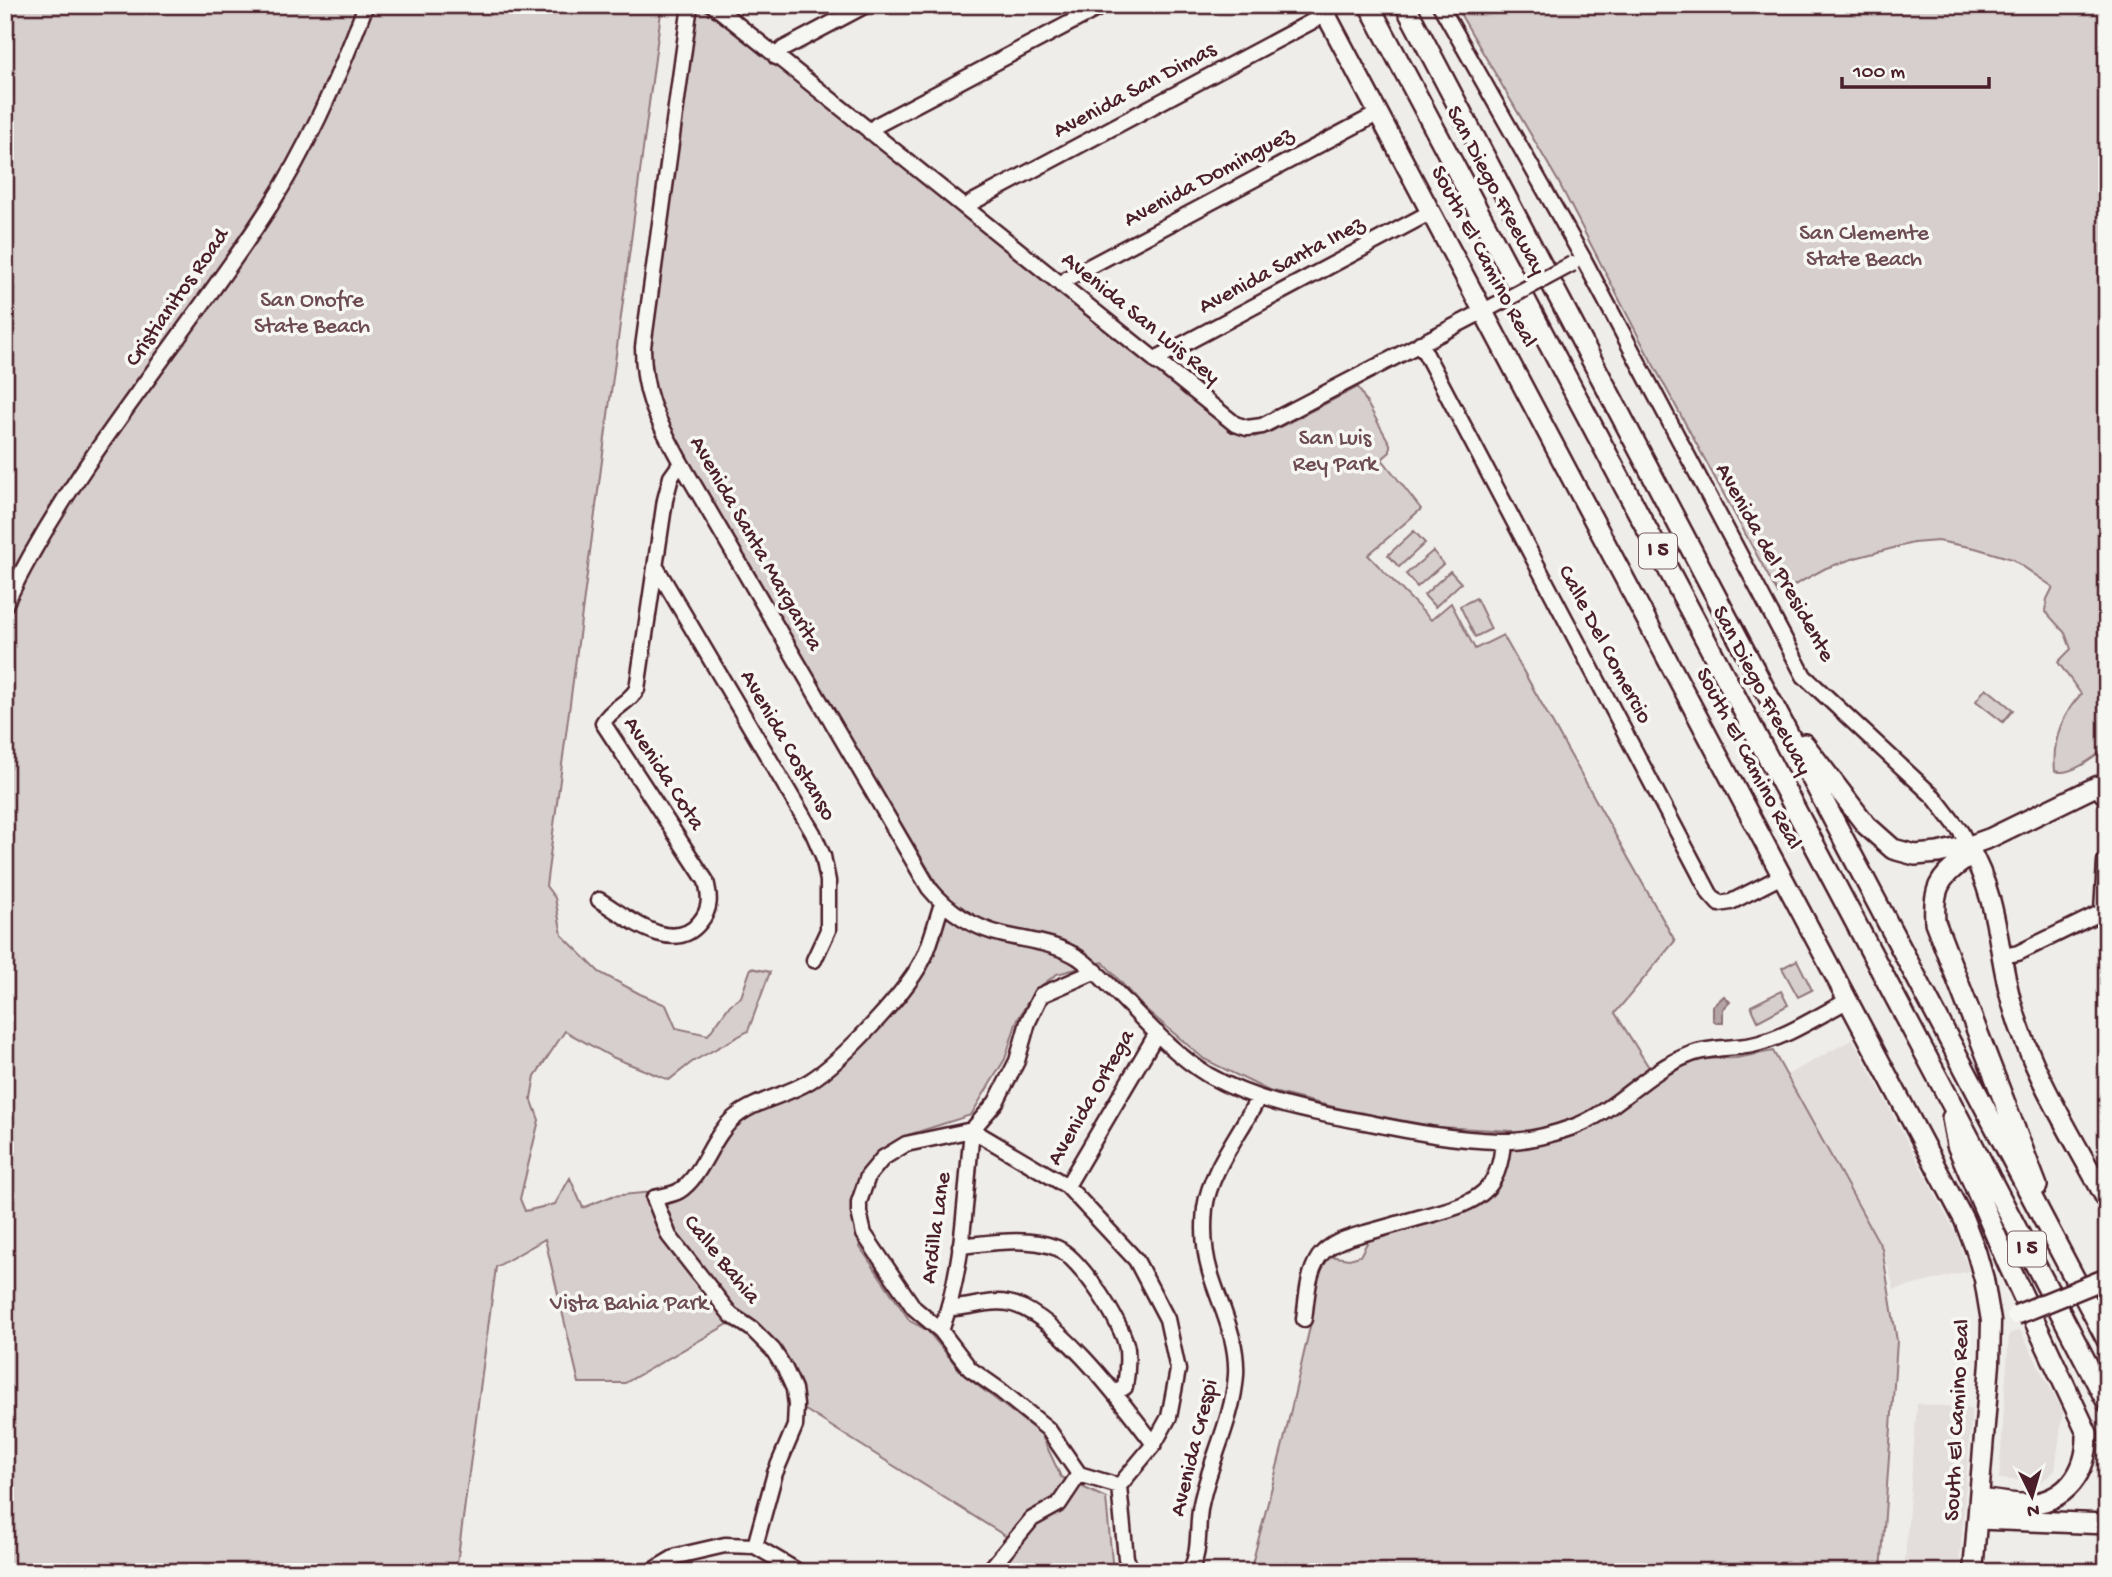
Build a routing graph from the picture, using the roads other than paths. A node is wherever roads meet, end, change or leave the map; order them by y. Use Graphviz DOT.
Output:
graph roads {
  1 [pos="366,5"];
  2 [pos="690,5"];
  3 [pos="713,5"];
  4 [pos="866,5"];
  5 [pos="1104,5"];
  6 [pos="1369,5"];
  7 [pos="1405,5"];
  8 [pos="1440,5"];
  9 [pos="1324,10"];
  10 [pos="776,57"];
  11 [pos="1379,113"];
  12 [pos="870,132"];
  13 [pos="967,209"];
  14 [pos="1431,212"];
  15 [pos="1578,261"];
  16 [pos="1061,285"];
  17 [pos="1483,311"];
  18 [pos="1420,343"];
  19 [pos="1156,362"];
  20 [pos="681,463"];
  21 [pos="656,567"];
  22 [pos="5,605"];
  23 [pos="1772,702"];
  24 [pos="2103,787"];
  25 [pos="1968,846"];
  26 [pos="2107,862"];
  27 [pos="1782,876"];
  28 [pos="598,900"];
  29 [pos="942,904"];
  30 [pos="2106,914"];
  31 [pos="2003,956"];
  32 [pos="814,960"];
  33 [pos="1096,971"];
  34 [pos="1847,1001"];
  35 [pos="1157,1033"];
  36 [pos="1948,1097"];
  37 [pos="1258,1098"];
  38 [pos="972,1130"];
  39 [pos="1503,1141"];
  40 [pos="1067,1186"];
  41 [pos="2107,1201"];
  42 [pos="960,1246"];
  43 [pos="2069,1270"];
  44 [pos="2107,1278"];
  45 [pos="949,1308"];
  46 [pos="1304,1319"];
  47 [pos="1991,1321"];
  48 [pos="941,1331"];
  49 [pos="2107,1340"];
  50 [pos="1115,1393"];
  51 [pos="2107,1402"];
  52 [pos="1154,1444"];
  53 [pos="1079,1475"];
  54 [pos="1119,1486"];
  55 [pos="1980,1499"];
  56 [pos="1978,1519"];
  57 [pos="2107,1524"];
  58 [pos="755,1546"];
  59 [pos="650,1572"];
  60 [pos="799,1572"];
  61 [pos="988,1572"];
  62 [pos="1132,1572"];
  63 [pos="1189,1572"];
  64 [pos="1973,1572"];
  1 -- 22 [label="street, Cristianitos Road"];
  2 -- 20 [label="street, Avenida Santa Margarita"];
  3 -- 10 [label="street, Avenida San Luis Rey"];
  4 -- 10 [label="street"];
  5 -- 12 [label="street"];
  6 -- 36 [label="highway, San Diego Freeway / I 5"];
  7 -- 23 [label="highway, San Diego Freeway / I 5"];
  8 -- 15 [label="street, Avenida del Presidente"];
  9 -- 11 [label="main road, South El Camino Real"];
  9 -- 13 [label="street, Avenida San Dimas"];
  10 -- 12 [label="street, Avenida San Luis Rey"];
  11 -- 14 [label="main road, South El Camino Real"];
  11 -- 16 [label="street, Avenida Dominguez"];
  12 -- 13 [label="street, Avenida San Luis Rey"];
  13 -- 16 [label="street, Avenida San Luis Rey"];
  14 -- 17 [label="main road, South El Camino Real"];
  14 -- 19 [label="street, Avenida Santa Inez"];
  15 -- 17 [label="street, Avenida San Luis Rey, bridge"];
  15 -- 25 [label="street, Avenida del Presidente"];
  16 -- 19 [label="street, Avenida San Luis Rey"];
  17 -- 18 [label="street, Avenida San Luis Rey"];
  17 -- 27 [label="main road, South El Camino Real"];
  18 -- 19 [label="street, Avenida San Luis Rey"];
  18 -- 27 [label="street, Calle Del Comercio"];
  20 -- 21 [label="street, Avenida Cota"];
  20 -- 29 [label="street, Avenida Santa Margarita"];
  21 -- 28 [label="street, Avenida Cota"];
  21 -- 32 [label="street, Avenida Costanso"];
  23 -- 25 [label="highway"];
  23 -- 43 [label="highway, San Diego Freeway / I 5"];
  24 -- 25 [label="main road"];
  25 -- 31 [label="main road, Avenida del Presidente"];
  25 -- 43 [label="highway"];
  26 -- 30 [label="main road"];
  27 -- 34 [label="main road, South El Camino Real"];
  29 -- 33 [label="street, Avenida Santa Margarita"];
  29 -- 58 [label="street, Calle Bahia"];
  30 -- 31 [label="street"];
  31 -- 41 [label="main road, Avenida del Presidente"];
  33 -- 35 [label="street, Avenida Santa Margarita"];
  33 -- 38 [label="street"];
  34 -- 39 [label="street, Avenida Santa Margarita"];
  34 -- 47 [label="main road, South El Camino Real"];
  35 -- 37 [label="street, Avenida Santa Margarita"];
  35 -- 40 [label="street, Avenida Ortega"];
  36 -- 51 [label="highway, San Diego Freeway / I 5"];
  36 -- 55 [label="highway"];
  37 -- 39 [label="street, Avenida Santa Margarita"];
  37 -- 63 [label="street, Avenida Crespi"];
  38 -- 40 [label="street"];
  38 -- 42 [label="street, Ardilla Lane"];
  38 -- 48 [label="street"];
  39 -- 46 [label="street"];
  40 -- 52 [label="street"];
  42 -- 45 [label="street, Ardilla Lane"];
  42 -- 50 [label="street"];
  43 -- 49 [label="highway, San Diego Freeway / I 5"];
  44 -- 47 [label="main road, bridge"];
  45 -- 48 [label="street, Ardilla Lane"];
  45 -- 50 [label="street"];
  47 -- 55 [label="main road, South El Camino Real"];
  48 -- 53 [label="street"];
  50 -- 52 [label="street"];
  52 -- 54 [label="street"];
  53 -- 54 [label="street"];
  53 -- 61 [label="street"];
  54 -- 62 [label="street"];
  55 -- 56 [label="main road, South El Camino Real"];
  56 -- 57 [label="highway"];
  56 -- 64 [label="main road, South El Camino Real"];
  58 -- 59 [label="street"];
  58 -- 60 [label="street"];
}
